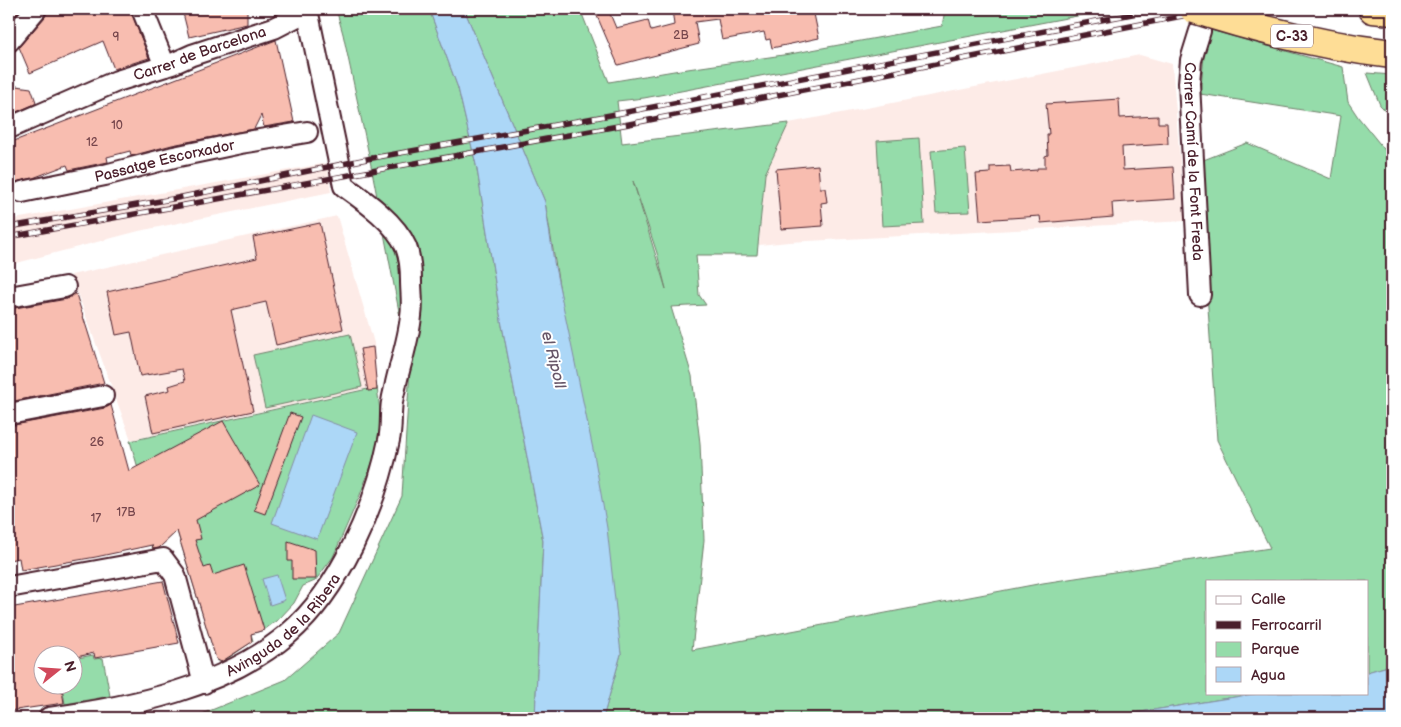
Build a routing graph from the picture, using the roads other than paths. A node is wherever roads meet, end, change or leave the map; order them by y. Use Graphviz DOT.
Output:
graph roads {
  1 [pos="36,9"];
  2 [pos="142,9"];
  3 [pos="1373,9"];
  4 [pos="307,10"];
  5 [pos="1392,11"];
  6 [pos="1197,20"];
  7 [pos="9,41"];
  8 [pos="1392,54"];
  9 [pos="165,66"];
  10 [pos="9,128"];
  11 [pos="307,132"];
  12 [pos="22,192"];
  13 [pos="65,287"];
  14 [pos="1200,295"];
  15 [pos="9,297"];
  16 [pos="103,396"];
  17 [pos="9,414"];
  18 [pos="9,587"];
  19 [pos="204,683"];
  20 [pos="49,718"];
  1 -- 7 [label="street"];
  2 -- 9 [label="street"];
  3 -- 5 [label="highway"];
  4 -- 9 [label="street, Carrer de Barcelona"];
  4 -- 19 [label="street, Avinguda de la Ribera"];
  6 -- 8 [label="highway, C-33, bridge"];
  6 -- 14 [label="street, Carrer Camí de la Font Freda"];
  9 -- 10 [label="street, Carrer de Barcelona"];
  11 -- 12 [label="street, Passatge Escorxador"];
  13 -- 15 [label="street"];
  16 -- 17 [label="street"];
  18 -- 19 [label="street"];
  19 -- 20 [label="street, Avinguda de la Ribera"];
}
